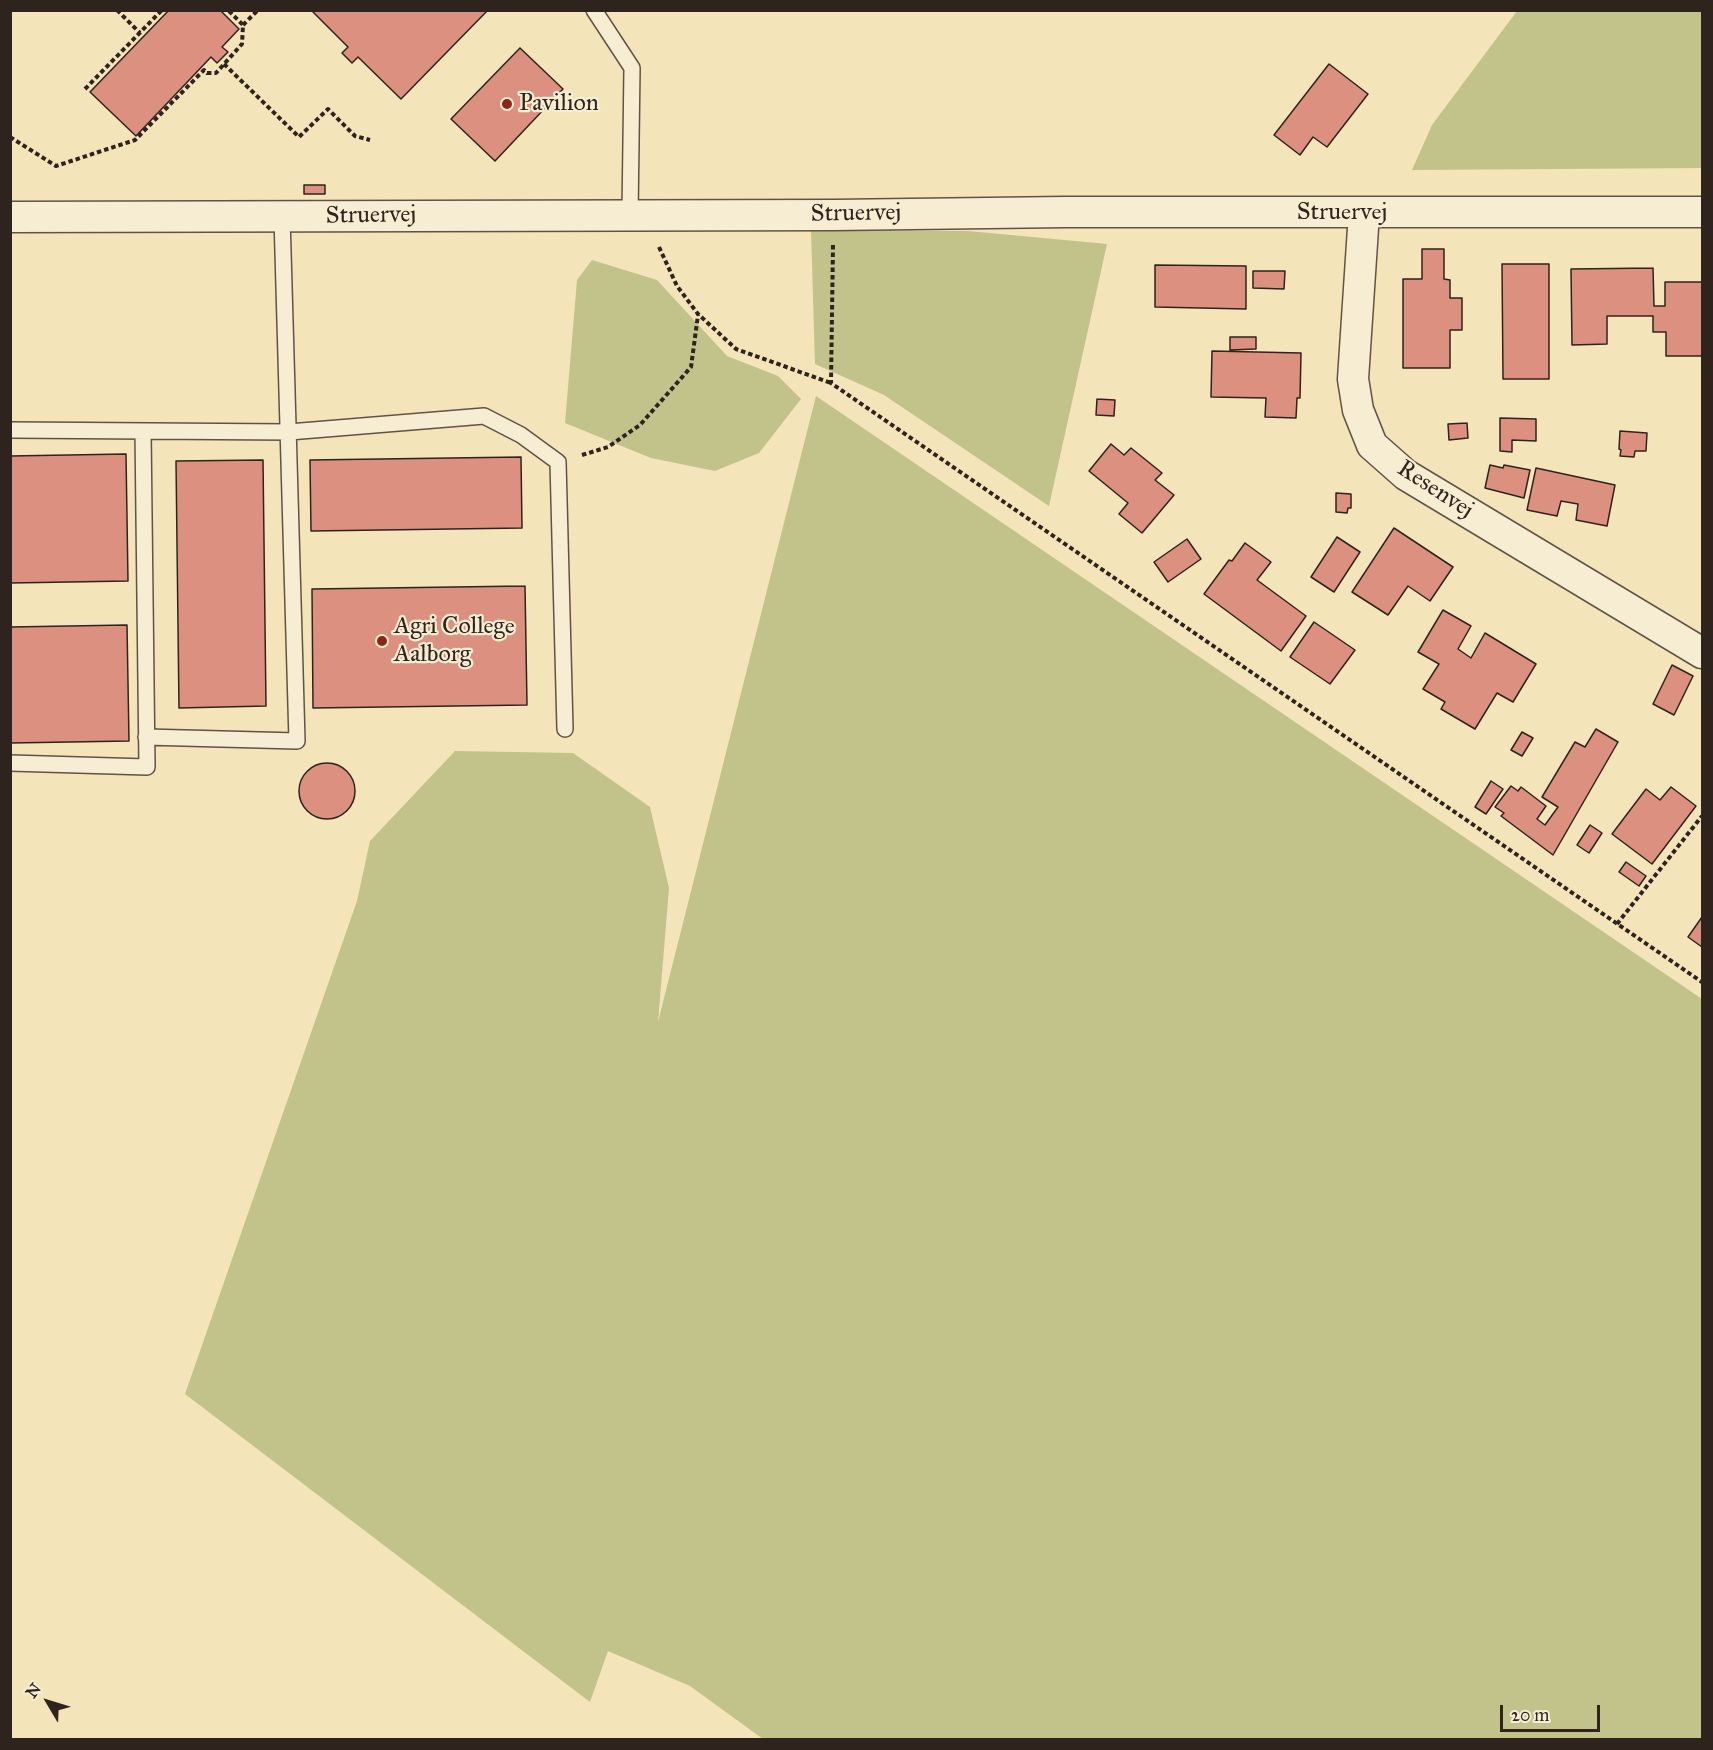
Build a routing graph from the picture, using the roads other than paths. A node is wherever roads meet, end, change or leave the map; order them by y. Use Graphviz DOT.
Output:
graph roads {
  1 [pos="594,10"];
  2 [pos="1702,212"];
  3 [pos="1364,213"];
  4 [pos="630,214"];
  5 [pos="10,217"];
  6 [pos="282,217"];
  7 [pos="10,430"];
  8 [pos="143,431"];
  9 [pos="289,432"];
  10 [pos="1702,652"];
  11 [pos="565,729"];
  12 [pos="146,737"];
  13 [pos="10,763"];
  1 -- 4 [label="lane"];
  2 -- 3 [label="street, Struervej"];
  3 -- 4 [label="street, Struervej"];
  3 -- 10 [label="street, Resenvej"];
  4 -- 6 [label="street, Struervej"];
  5 -- 6 [label="street, Struervej"];
  6 -- 9 [label="lane"];
  7 -- 8 [label="lane"];
  8 -- 9 [label="lane"];
  8 -- 12 [label="lane"];
  9 -- 11 [label="lane"];
  9 -- 12 [label="lane"];
  12 -- 13 [label="lane"];
}
